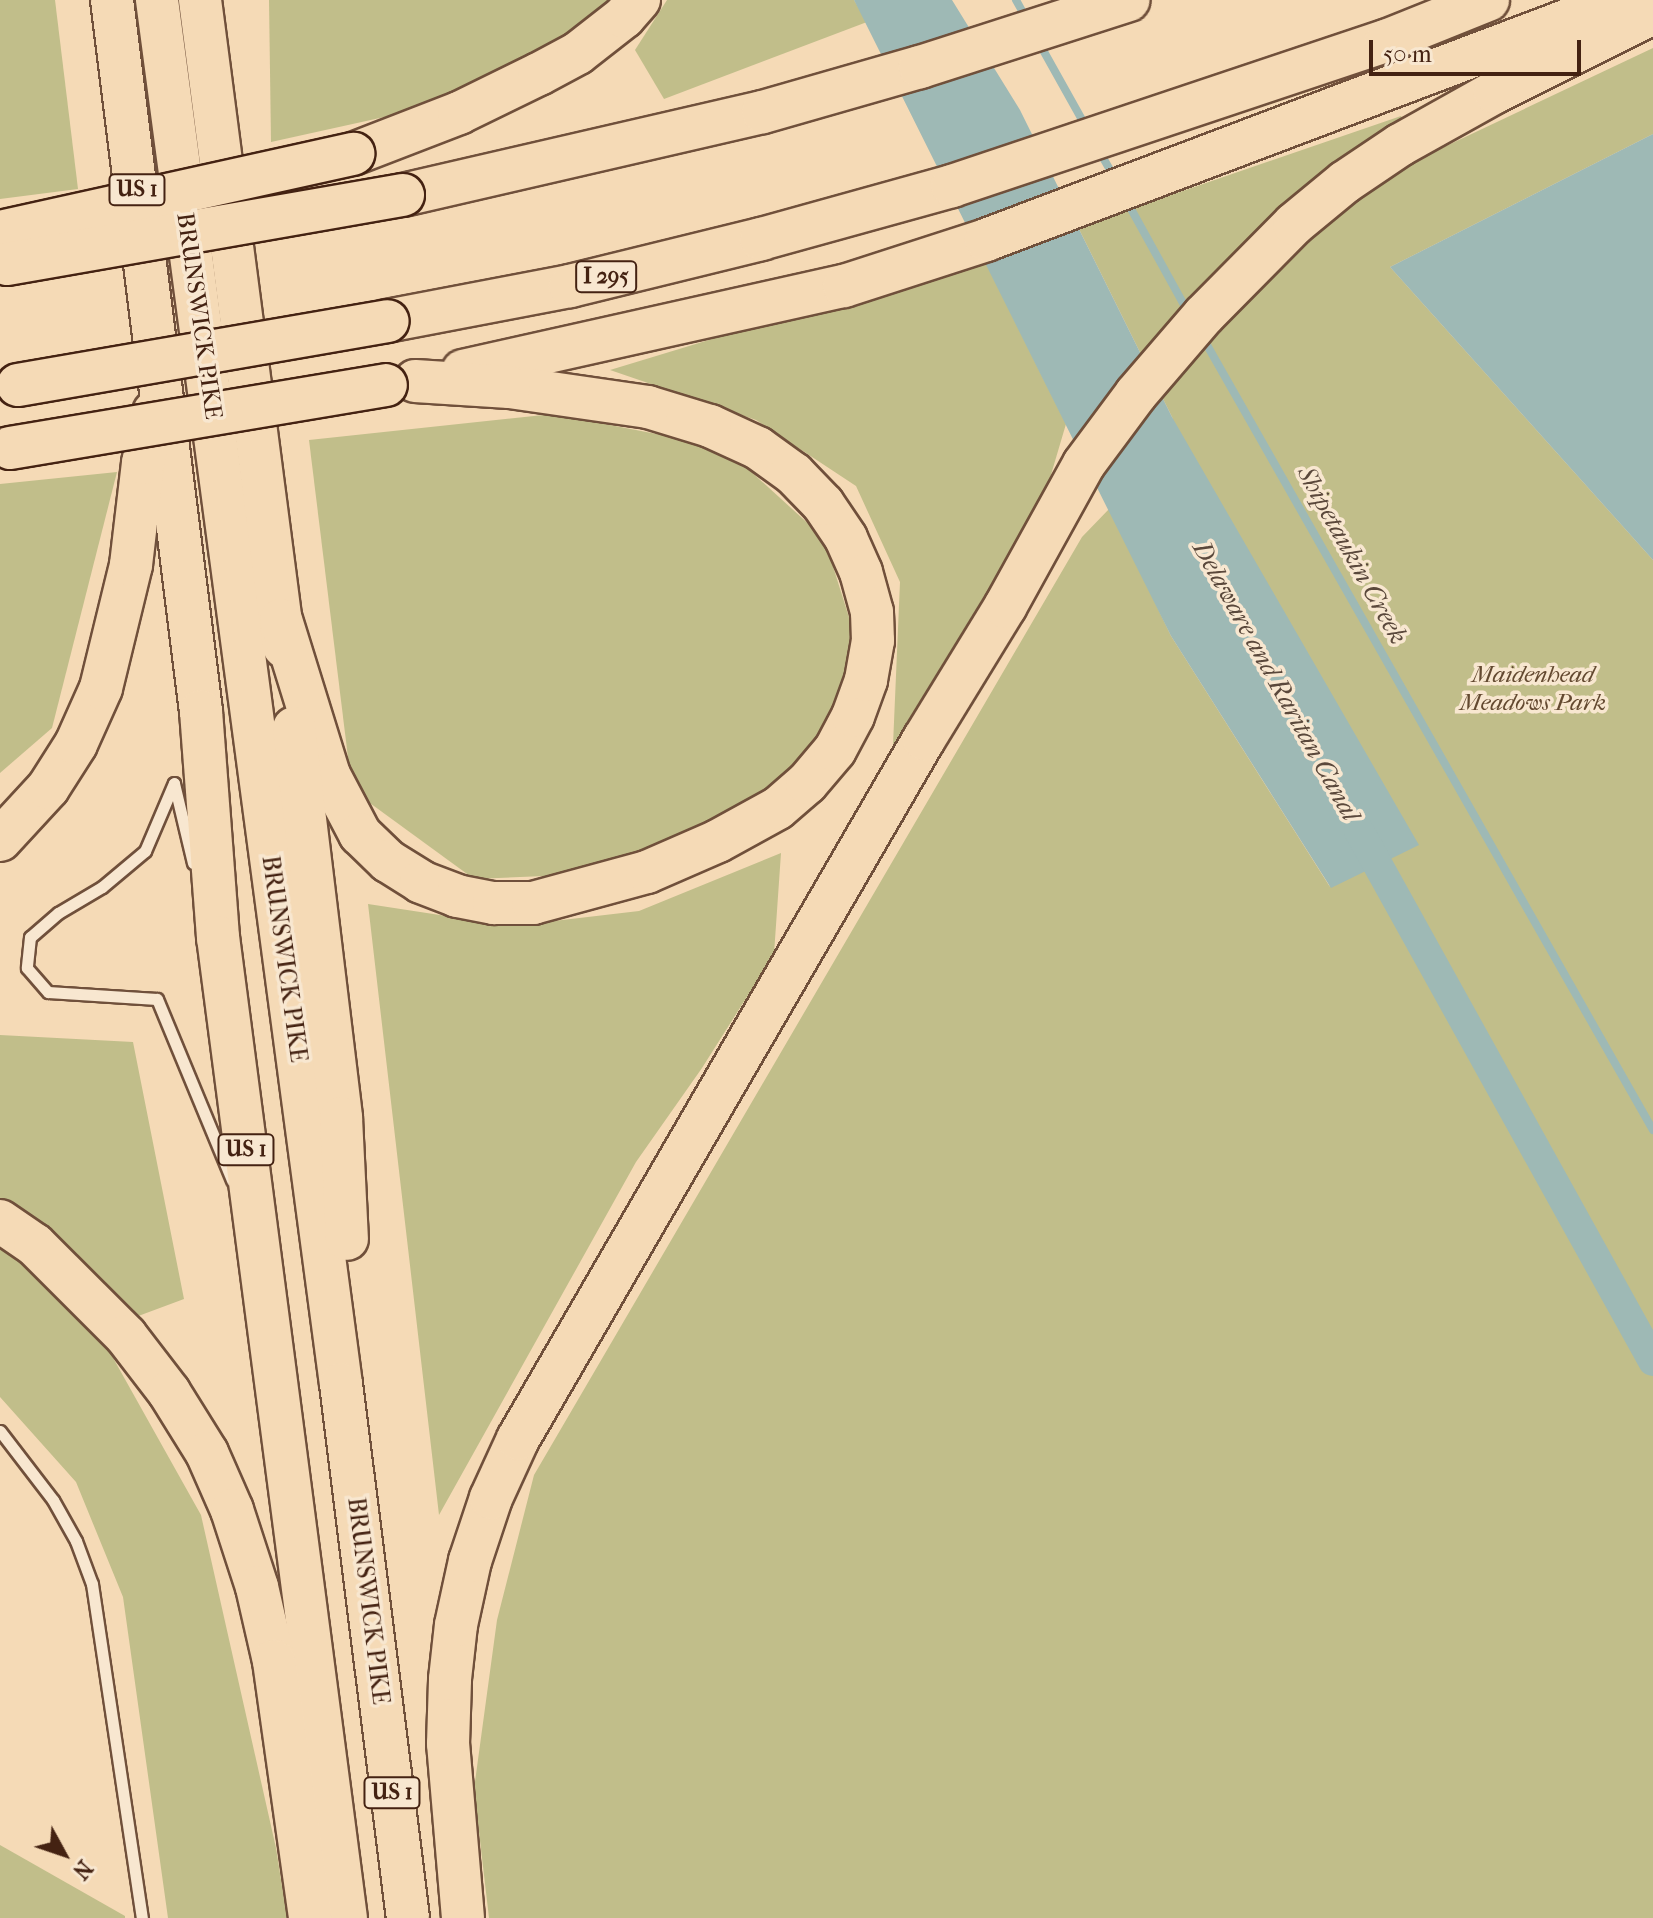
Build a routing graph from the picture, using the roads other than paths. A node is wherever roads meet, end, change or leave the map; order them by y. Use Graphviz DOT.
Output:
graph roads {
  1 [pos="112,0"];
  2 [pos="157,0"];
  3 [pos="200,0"];
  4 [pos="232,0"];
  5 [pos="639,0"];
  6 [pos="1129,0"];
  7 [pos="1488,0"];
  8 [pos="1621,0"];
  9 [pos="1653,13"];
  10 [pos="219,135"];
  11 [pos="2,253"];
  12 [pos="161,380"];
  13 [pos="400,383"];
  14 [pos="9,386"];
  15 [pos="5,449"];
  16 [pos="281,620"];
  17 [pos="0,840"];
  18 [pos="195,872"];
  19 [pos="202,901"];
  20 [pos="227,1004"];
  21 [pos="0,1221"];
  22 [pos="259,1244"];
  23 [pos="341,1384"];
  24 [pos="0,1431"];
  25 [pos="142,1918"];
  26 [pos="310,1918"];
  27 [pos="346,1918"];
  28 [pos="408,1918"];
  29 [pos="463,1918"];
  1 -- 12 [label="highway, BRUNSWICK PIKE / US 1"];
  2 -- 23 [label="highway, BRUNSWICK PIKE / US 1"];
  3 -- 10 [label="highway"];
  4 -- 10 [label="highway"];
  5 -- 11 [label="highway, bridge"];
  6 -- 11 [label="highway, bridge"];
  7 -- 14 [label="highway, I 295, bridge"];
  8 -- 13 [label="highway"];
  9 -- 29 [label="highway"];
  10 -- 16 [label="highway"];
  12 -- 17 [label="highway"];
  12 -- 20 [label="highway, BRUNSWICK PIKE / US 1"];
  13 -- 15 [label="highway, bridge"];
  13 -- 16 [label="highway"];
  16 -- 23 [label="highway"];
  18 -- 22 [label="lane"];
  19 -- 20 [label="lane"];
  20 -- 22 [label="highway, BRUNSWICK PIKE / US 1"];
  21 -- 26 [label="highway"];
  22 -- 27 [label="highway, BRUNSWICK PIKE / US 1"];
  23 -- 28 [label="highway, BRUNSWICK PIKE / US 1"];
  24 -- 25 [label="lane"];
}
